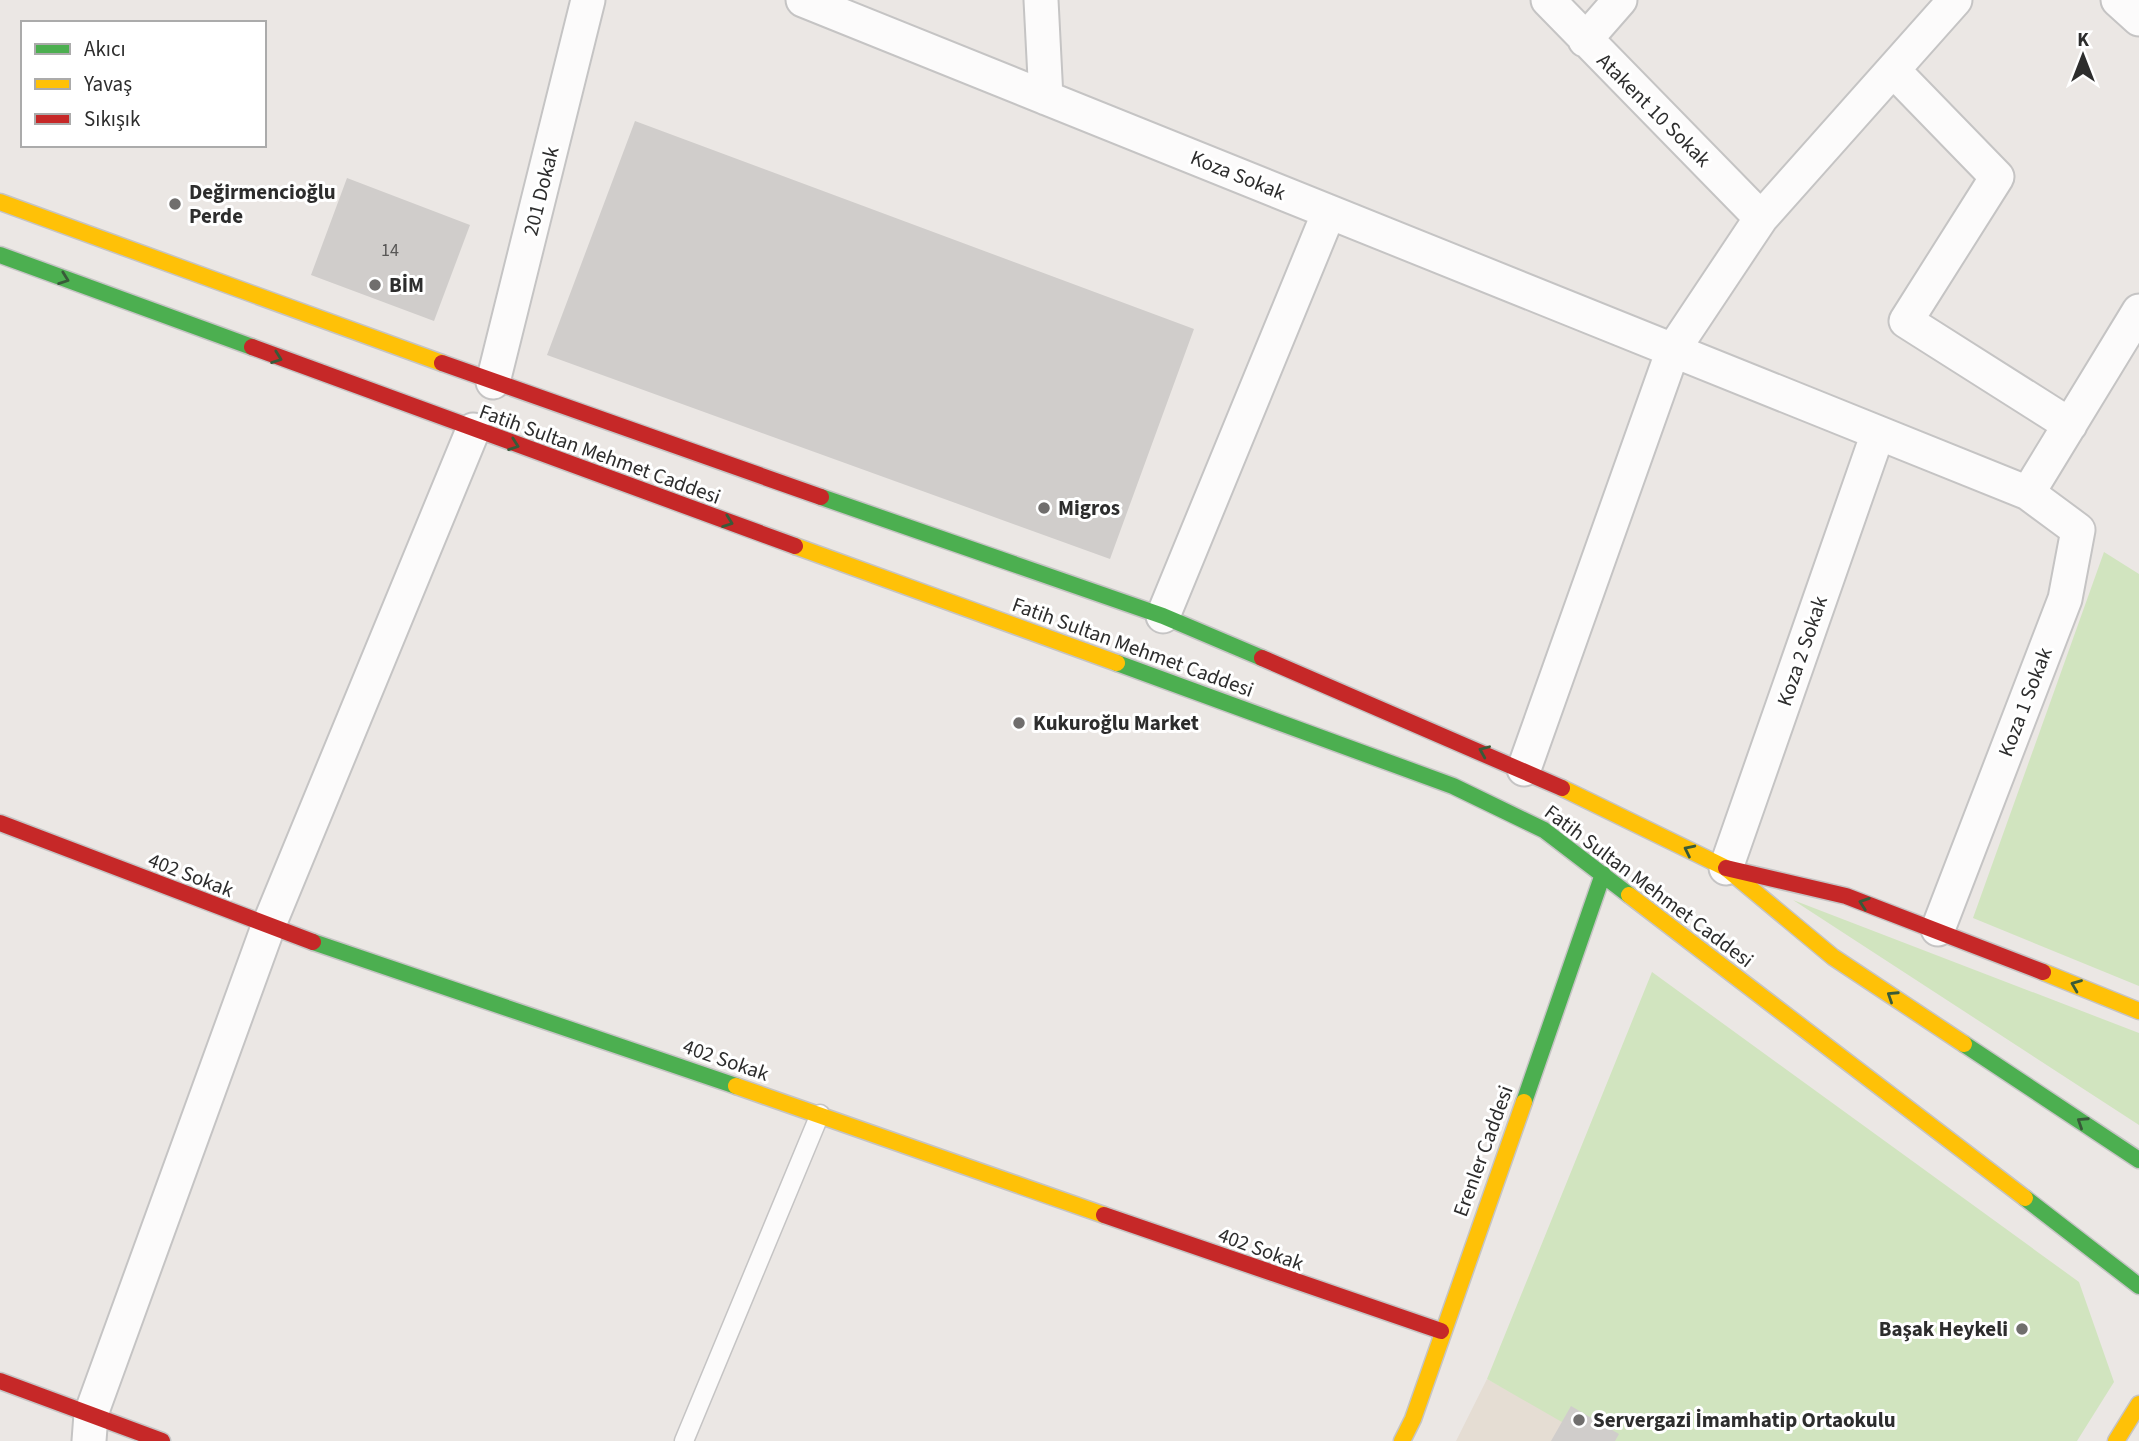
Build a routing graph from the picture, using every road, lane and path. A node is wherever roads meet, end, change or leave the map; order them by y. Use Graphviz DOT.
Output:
graph roads {
  1 [pos="588,0"];
  2 [pos="803,0"];
  3 [pos="1041,0"];
  4 [pos="1548,0"];
  5 [pos="1620,0"];
  6 [pos="1955,0"];
  7 [pos="1585,40"];
  8 [pos="1893,70"];
  9 [pos="1046,98"];
  10 [pos="0,202"];
  11 [pos="1329,212"];
  12 [pos="1761,218"];
  13 [pos="0,255"];
  14 [pos="2139,311"];
  15 [pos="1673,350"];
  16 [pos="493,382"];
  17 [pos="2070,425"];
  18 [pos="473,430"];
  19 [pos="1878,433"];
  20 [pos="2028,493"];
  21 [pos="1163,616"];
  22 [pos="1524,769"];
  23 [pos="0,822"];
  24 [pos="1726,868"];
  25 [pos="1603,874"];
  26 [pos="268,928"];
  27 [pos="1938,929"];
  28 [pos="2139,1011"];
  29 [pos="820,1114"];
  30 [pos="2139,1160"];
  31 [pos="2139,1286"];
  32 [pos="1441,1331"];
  33 [pos="0,1381"];
  34 [pos="2139,1404"];
  35 [pos="90,1428"];
  36 [pos="162,1441"];
  37 [pos="684,1441"];
  38 [pos="1402,1441"];
  39 [pos="2116,1441"];
  1 -- 16 [label="street, 201 Dokak"];
  2 -- 9 [label="street, Koza Sokak"];
  3 -- 9 [label="street"];
  4 -- 7 [label="street, Atakent 10 Sokak"];
  5 -- 7 [label="street"];
  6 -- 8 [label="street"];
  7 -- 12 [label="street, Atakent 10 Sokak"];
  8 -- 12 [label="street"];
  8 -- 17 [label="street"];
  9 -- 11 [label="street, Koza Sokak"];
  10 -- 16 [label="main road, Fatih Sultan Mehmet Caddesi"];
  11 -- 15 [label="street, Koza Sokak"];
  11 -- 21 [label="street"];
  12 -- 15 [label="street"];
  13 -- 18 [label="main road, Fatih Sultan Mehmet Caddesi, one-way"];
  14 -- 17 [label="street"];
  15 -- 19 [label="street, Koza Sokak"];
  15 -- 22 [label="street"];
  16 -- 21 [label="main road, Fatih Sultan Mehmet Caddesi"];
  17 -- 20 [label="street"];
  18 -- 25 [label="main road, Fatih Sultan Mehmet Caddesi, one-way"];
  18 -- 26 [label="street"];
  19 -- 20 [label="street, Koza Sokak"];
  19 -- 24 [label="street, Koza 2 Sokak"];
  20 -- 27 [label="street, Koza 1 Sokak"];
  22 -- 21 [label="main road, Fatih Sultan Mehmet Caddesi, one-way"];
  24 -- 22 [label="main road, Fatih Sultan Mehmet Caddesi, one-way"];
  23 -- 26 [label="main road, 402 Sokak"];
  27 -- 24 [label="main road, one-way"];
  30 -- 24 [label="main road, Fatih Sultan Mehmet Caddesi, one-way"];
  25 -- 31 [label="main road, Fatih Sultan Mehmet Caddesi"];
  25 -- 32 [label="main road, Erenler Caddesi"];
  26 -- 29 [label="main road, 402 Sokak"];
  26 -- 35 [label="street"];
  28 -- 27 [label="main road, one-way"];
  29 -- 32 [label="main road, 402 Sokak"];
  29 -- 37 [label="lane"];
  32 -- 38 [label="main road, Erenler Caddesi"];
  33 -- 35 [label="main road"];
  34 -- 39 [label="main road"];
  35 -- 36 [label="main road"];
}
